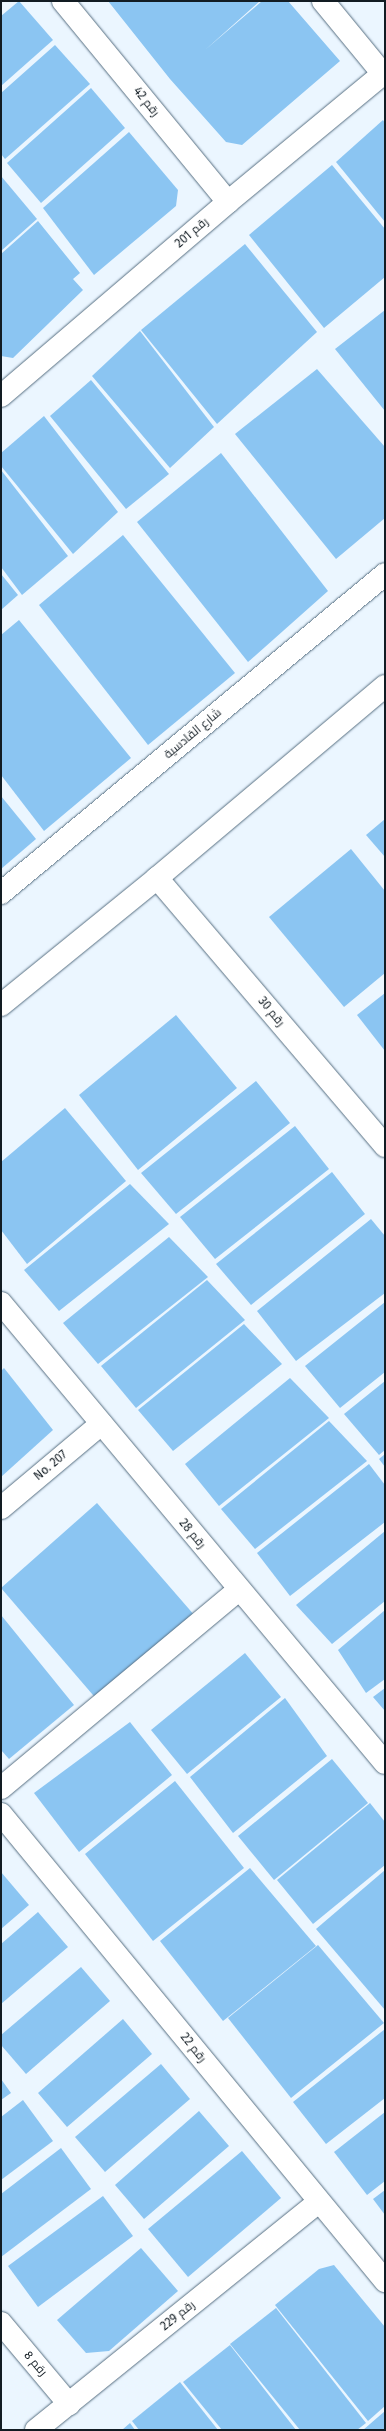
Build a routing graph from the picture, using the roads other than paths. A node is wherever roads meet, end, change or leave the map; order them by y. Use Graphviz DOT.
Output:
graph roads {
  1 [pos="64,1"];
  2 [pos="322,1"];
  3 [pos="384,73"];
  4 [pos="228,202"];
  5 [pos="1,396"];
  6 [pos="385,574"];
  7 [pos="385,686"];
  8 [pos="157,878"];
  9 [pos="1,893"];
  10 [pos="1,1005"];
  11 [pos="385,1146"];
  12 [pos="1,1303"];
  13 [pos="101,1424"];
  14 [pos="1,1508"];
  15 [pos="239,1590"];
  16 [pos="385,1763"];
  17 [pos="1,1788"];
  18 [pos="1,1814"];
  19 [pos="319,2202"];
  20 [pos="385,2281"];
  21 [pos="1,2323"];
  22 [pos="69,2404"];
  23 [pos="36,2430"];
  1 -- 4 [label="street, رقم 42"];
  2 -- 3 [label="street"];
  3 -- 4 [label="street, رقم 201"];
  4 -- 5 [label="street, رقم 201"];
  6 -- 9 [label="street, شارع القادسية"];
  7 -- 8 [label="street"];
  8 -- 10 [label="street"];
  8 -- 11 [label="street, رقم 30"];
  12 -- 13 [label="street, رقم 28"];
  13 -- 14 [label="street, No. 207"];
  13 -- 15 [label="street, رقم 28"];
  15 -- 16 [label="street, رقم 28"];
  15 -- 17 [label="street"];
  18 -- 19 [label="street, رقم 22"];
  19 -- 20 [label="street, رقم 22"];
  19 -- 22 [label="street, رقم 229"];
  21 -- 22 [label="street, رقم 8"];
  22 -- 23 [label="street, رقم 229"];
}
